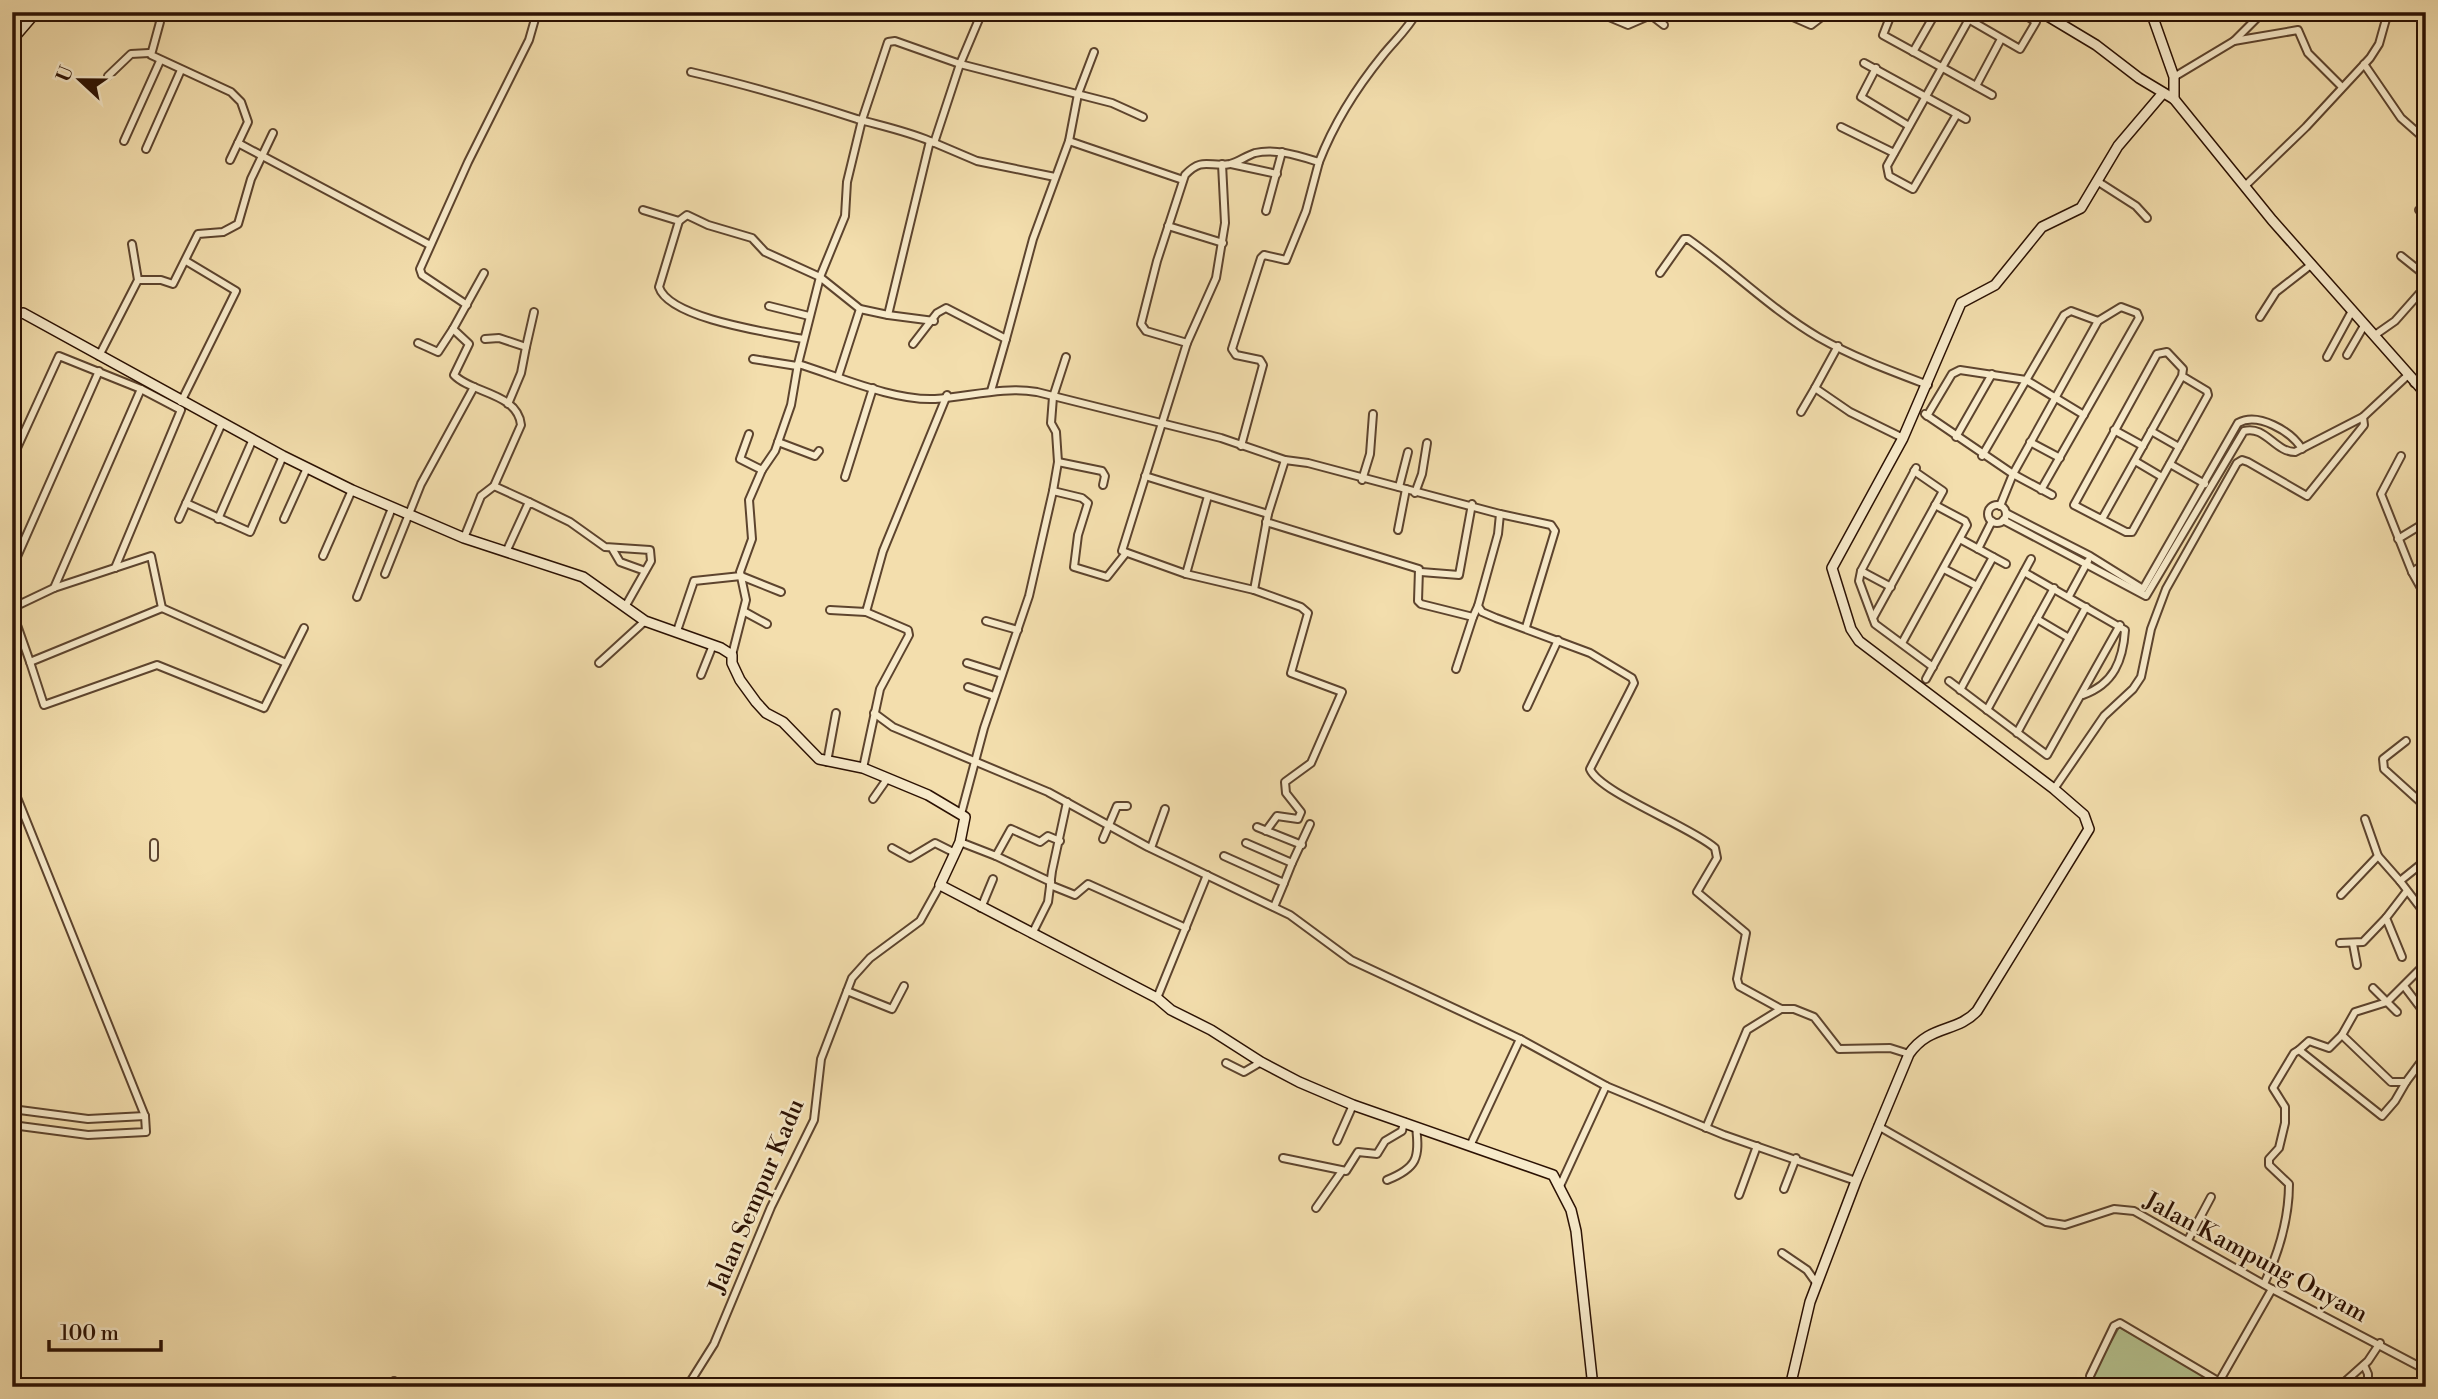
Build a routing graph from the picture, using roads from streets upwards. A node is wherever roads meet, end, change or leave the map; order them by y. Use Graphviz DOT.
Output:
graph roads {
  1 [pos="36,12"];
  2 [pos="155,12"];
  3 [pos="537,12"];
  4 [pos="982,12"];
  5 [pos="1417,12"];
  6 [pos="1597,12"];
  7 [pos="1828,12"];
  8 [pos="1892,12"];
  9 [pos="1936,12"];
  10 [pos="1956,12"];
  11 [pos="1973,12"];
  12 [pos="2021,12"];
  13 [pos="2040,12"];
  14 [pos="2151,12"];
  15 [pos="2263,12"];
  16 [pos="2388,12"];
  17 [pos="1786,14"];
  18 [pos="1969,20"];
  19 [pos="1664,25"];
  20 [pos="2001,38"];
  21 [pos="12,40"];
  22 [pos="2234,41"];
  23 [pos="1094,52"];
  24 [pos="1913,52"];
  25 [pos="149,53"];
  26 [pos="160,61"];
  27 [pos="1864,63"];
  28 [pos="960,64"];
  29 [pos="2364,64"];
  30 [pos="1942,67"];
  31 [pos="1876,68"];
  32 [pos="181,70"];
  33 [pos="691,72"];
  34 [pos="108,76"];
  35 [pos="2174,77"];
  36 [pos="1976,86"];
  37 [pos="2342,88"];
  38 [pos="2163,93"];
  39 [pos="1078,94"];
  40 [pos="1992,95"];
  41 [pos="1926,96"];
  42 [pos="2174,99"];
  43 [pos="1956,114"];
  44 [pos="1143,117"];
  45 [pos="1966,119"];
  46 [pos="862,120"];
  47 [pos="1909,126"];
  48 [pos="1841,127"];
  49 [pos="273,133"];
  50 [pos="2426,140"];
  51 [pos="124,141"];
  52 [pos="1069,141"];
  53 [pos="932,142"];
  54 [pos="238,144"];
  55 [pos="146,149"];
  56 [pos="1282,152"];
  57 [pos="1894,153"];
  58 [pos="262,156"];
  59 [pos="230,160"];
  60 [pos="1319,162"];
  61 [pos="1222,164"];
  62 [pos="1231,164"];
  63 [pos="1277,174"];
  64 [pos="1055,177"];
  65 [pos="1183,180"];
  66 [pos="2097,181"];
  67 [pos="2245,186"];
  68 [pos="2426,204"];
  69 [pos="643,210"];
  70 [pos="2419,210"];
  71 [pos="1266,211"];
  72 [pos="2147,218"];
  73 [pos="679,221"];
  74 [pos="1168,226"];
  75 [pos="1223,243"];
  76 [pos="132,244"];
  77 [pos="430,245"];
  78 [pos="2402,256"];
  79 [pos="186,261"];
  80 [pos="2312,264"];
  81 [pos="484,273"];
  82 [pos="1660,273"];
  83 [pos="2426,276"];
  84 [pos="820,277"];
  85 [pos="138,280"];
  86 [pos="2426,286"];
  87 [pos="12,303"];
  88 [pos="467,305"];
  89 [pos="769,306"];
  90 [pos="860,309"];
  91 [pos="2352,310"];
  92 [pos="534,312"];
  93 [pos="15,314"];
  94 [pos="888,315"];
  95 [pos="809,316"];
  96 [pos="2260,317"];
  97 [pos="934,320"];
  98 [pos="2098,321"];
  99 [pos="2365,324"];
  100 [pos="453,329"];
  101 [pos="2375,335"];
  102 [pos="18,336"];
  103 [pos="485,338"];
  104 [pos="803,339"];
  105 [pos="1006,339"];
  106 [pos="418,343"];
  107 [pos="1188,343"];
  108 [pos="913,344"];
  109 [pos="12,346"];
  110 [pos="526,346"];
  111 [pos="1838,346"];
  112 [pos="2347,355"];
  113 [pos="99,356"];
  114 [pos="1066,357"];
  115 [pos="2327,357"];
  116 [pos="753,359"];
  117 [pos="797,365"];
  118 [pos="99,371"];
  119 [pos="2426,372"];
  120 [pos="1992,374"];
  121 [pos="2182,376"];
  122 [pos="838,377"];
  123 [pos="2411,379"];
  124 [pos="2026,380"];
  125 [pos="1928,385"];
  126 [pos="474,387"];
  127 [pos="873,388"];
  128 [pos="1815,388"];
  129 [pos="141,389"];
  130 [pos="991,391"];
  131 [pos="2426,394"];
  132 [pos="947,396"];
  133 [pos="1053,397"];
  134 [pos="2055,397"];
  135 [pos="181,402"];
  136 [pos="508,404"];
  137 [pos="1801,412"];
  138 [pos="1373,414"];
  139 [pos="2084,415"];
  140 [pos="2364,417"];
  141 [pos="222,423"];
  142 [pos="1162,423"];
  143 [pos="2237,424"];
  144 [pos="2114,430"];
  145 [pos="2151,431"];
  146 [pos="2243,432"];
  147 [pos="749,434"];
  148 [pos="1956,437"];
  149 [pos="1903,438"];
  150 [pos="253,439"];
  151 [pos="778,442"];
  152 [pos="2030,442"];
  153 [pos="1427,443"];
  154 [pos="1241,446"];
  155 [pos="2143,446"];
  156 [pos="2179,447"];
  157 [pos="2302,449"];
  158 [pos="820,451"];
  159 [pos="1408,453"];
  160 [pos="284,456"];
  161 [pos="1982,456"];
  162 [pos="2401,456"];
  163 [pos="2060,458"];
  164 [pos="12,459"];
  165 [pos="1285,460"];
  166 [pos="2135,461"];
  167 [pos="1058,462"];
  168 [pos="2170,464"];
  169 [pos="307,468"];
  170 [pos="762,470"];
  171 [pos="2013,474"];
  172 [pos="1145,476"];
  173 [pos="845,477"];
  174 [pos="2162,477"];
  175 [pos="1362,480"];
  176 [pos="2204,483"];
  177 [pos="1103,485"];
  178 [pos="494,486"];
  179 [pos="1402,488"];
  180 [pos="2212,488"];
  181 [pos="352,490"];
  182 [pos="2042,490"];
  183 [pos="1053,491"];
  184 [pos="1415,493"];
  185 [pos="2052,495"];
  186 [pos="1208,496"];
  187 [pos="529,502"];
  188 [pos="186,503"];
  189 [pos="1472,504"];
  190 [pos="1935,505"];
  191 [pos="2000,506"];
  192 [pos="392,508"];
  193 [pos="1268,514"];
  194 [pos="1500,514"];
  195 [pos="408,516"];
  196 [pos="2005,517"];
  197 [pos="179,519"];
  198 [pos="218,519"];
  199 [pos="284,519"];
  200 [pos="2102,519"];
  201 [pos="1992,521"];
  202 [pos="2426,522"];
  203 [pos="1266,523"];
  204 [pos="1398,530"];
  205 [pos="464,538"];
  206 [pos="1960,539"];
  207 [pos="2398,539"];
  208 [pos="1978,549"];
  209 [pos="507,550"];
  210 [pos="613,550"];
  211 [pos="1126,553"];
  212 [pos="323,556"];
  213 [pos="1993,557"];
  214 [pos="2031,559"];
  215 [pos="2089,559"];
  216 [pos="2426,563"];
  217 [pos="2006,564"];
  218 [pos="12,568"];
  219 [pos="115,568"];
  220 [pos="1944,569"];
  221 [pos="645,571"];
  222 [pos="1861,571"];
  223 [pos="1421,572"];
  224 [pos="2024,572"];
  225 [pos="2412,572"];
  226 [pos="385,574"];
  227 [pos="1186,574"];
  228 [pos="741,576"];
  229 [pos="1977,586"];
  230 [pos="1891,587"];
  231 [pos="54,588"];
  232 [pos="2054,589"];
  233 [pos="1254,590"];
  234 [pos="781,592"];
  235 [pos="2144,592"];
  236 [pos="2069,596"];
  237 [pos="357,597"];
  238 [pos="2426,597"];
  239 [pos="1478,606"];
  240 [pos="625,607"];
  241 [pos="2086,607"];
  242 [pos="162,608"];
  243 [pos="12,610"];
  244 [pos="830,611"];
  245 [pos="745,612"];
  246 [pos="866,612"];
  247 [pos="1473,617"];
  248 [pos="1873,618"];
  249 [pos="2037,619"];
  250 [pos="645,621"];
  251 [pos="986,621"];
  252 [pos="767,624"];
  253 [pos="2120,625"];
  254 [pos="1526,627"];
  255 [pos="304,628"];
  256 [pos="1018,629"];
  257 [pos="677,631"];
  258 [pos="2069,638"];
  259 [pos="1558,640"];
  260 [pos="1902,643"];
  261 [pos="713,645"];
  262 [pos="732,654"];
  263 [pos="30,662"];
  264 [pos="286,663"];
  265 [pos="599,663"];
  266 [pos="967,663"];
  267 [pos="1933,667"];
  268 [pos="1456,669"];
  269 [pos="1002,674"];
  270 [pos="701,675"];
  271 [pos="1926,678"];
  272 [pos="1949,681"];
  273 [pos="968,687"];
  274 [pos="1960,690"];
  275 [pos="2081,695"];
  276 [pos="995,696"];
  277 [pos="1527,707"];
  278 [pos="1987,710"];
  279 [pos="836,713"];
  280 [pos="874,713"];
  281 [pos="2017,733"];
  282 [pos="2406,741"];
  283 [pos="2047,755"];
  284 [pos="827,762"];
  285 [pos="976,762"];
  286 [pos="2042,765"];
  287 [pos="863,768"];
  288 [pos="887,779"];
  289 [pos="12,785"];
  290 [pos="2054,789"];
  291 [pos="873,799"];
  292 [pos="1068,802"];
  293 [pos="1127,806"];
  294 [pos="2426,807"];
  295 [pos="1165,809"];
  296 [pos="961,814"];
  297 [pos="2365,819"];
  298 [pos="1108,824"];
  299 [pos="1310,824"];
  300 [pos="1257,827"];
  301 [pos="1266,831"];
  302 [pos="1103,838"];
  303 [pos="1060,841"];
  304 [pos="960,842"];
  305 [pos="154,843"];
  306 [pos="1246,843"];
  307 [pos="1302,845"];
  308 [pos="892,848"];
  309 [pos="1151,848"];
  310 [pos="955,853"];
  311 [pos="996,856"];
  312 [pos="1224,856"];
  313 [pos="2378,856"];
  314 [pos="154,857"];
  315 [pos="2426,859"];
  316 [pos="1292,863"];
  317 [pos="1207,875"];
  318 [pos="993,879"];
  319 [pos="2400,881"];
  320 [pos="1284,883"];
  321 [pos="1050,884"];
  322 [pos="940,886"];
  323 [pos="2406,892"];
  324 [pos="2341,895"];
  325 [pos="1274,907"];
  326 [pos="981,908"];
  327 [pos="2426,915"];
  328 [pos="2386,918"];
  329 [pos="1186,928"];
  330 [pos="1032,934"];
  331 [pos="2340,943"];
  332 [pos="2353,944"];
  333 [pos="2402,957"];
  334 [pos="2426,963"];
  335 [pos="2357,965"];
  336 [pos="904,986"];
  337 [pos="2404,986"];
  338 [pos="2372,988"];
  339 [pos="847,991"];
  340 [pos="1157,998"];
  341 [pos="2387,1002"];
  342 [pos="1781,1009"];
  343 [pos="2397,1012"];
  344 [pos="2426,1015"];
  345 [pos="2342,1035"];
  346 [pos="1520,1039"];
  347 [pos="2299,1050"];
  348 [pos="1909,1054"];
  349 [pos="2426,1055"];
  350 [pos="1261,1062"];
  351 [pos="1226,1063"];
  352 [pos="2406,1082"];
  353 [pos="1606,1086"];
  354 [pos="1353,1105"];
  355 [pos="12,1108"];
  356 [pos="145,1116"];
  357 [pos="1404,1121"];
  358 [pos="12,1125"];
  359 [pos="1416,1125"];
  360 [pos="1878,1126"];
  361 [pos="1706,1128"];
  362 [pos="1337,1141"];
  363 [pos="1470,1146"];
  364 [pos="1757,1146"];
  365 [pos="1283,1158"];
  366 [pos="1796,1158"];
  367 [pos="1342,1171"];
  368 [pos="1387,1180"];
  369 [pos="1856,1181"];
  370 [pos="1560,1186"];
  371 [pos="1784,1189"];
  372 [pos="1739,1195"];
  373 [pos="2211,1197"];
  374 [pos="1316,1208"];
  375 [pos="2188,1240"];
  376 [pos="1782,1253"];
  377 [pos="1817,1284"];
  378 [pos="2264,1284"];
  379 [pos="2272,1289"];
  380 [pos="2380,1343"];
  381 [pos="2364,1365"];
  382 [pos="2426,1370"];
  383 [pos="2090,1376"];
  384 [pos="2217,1384"];
  385 [pos="687,1387"];
  386 [pos="1593,1387"];
  387 [pos="1790,1387"];
  388 [pos="2300,1387"];
  389 [pos="2320,1387"];
  390 [pos="2339,1387"];
  391 [pos="2368,1387"];
  1 -- 21 [label="street"];
  2 -- 25 [label="street"];
  3 -- 77 [label="street"];
  4 -- 28 [label="street"];
  5 -- 60 [label="street"];
  6 -- 19 [label="street"];
  7 -- 17 [label="street"];
  8 -- 24 [label="street"];
  9 -- 24 [label="street"];
  10 -- 18 [label="street"];
  11 -- 18 [label="street"];
  12 -- 20 [label="street"];
  13 -- 38 [label="street"];
  14 -- 35 [label="street"];
  15 -- 22 [label="street"];
  16 -- 29 [label="street"];
  18 -- 20 [label="street"];
  18 -- 30 [label="street"];
  20 -- 36 [label="street"];
  22 -- 35 [label="street"];
  22 -- 37 [label="street"];
  23 -- 39 [label="street"];
  24 -- 30 [label="street"];
  25 -- 26 [label="street"];
  25 -- 34 [label="street"];
  26 -- 32 [label="street"];
  26 -- 51 [label="street"];
  27 -- 31 [label="street"];
  28 -- 39 [label="street"];
  28 -- 46 [label="street"];
  28 -- 53 [label="street"];
  29 -- 37 [label="street"];
  29 -- 50 [label="street"];
  30 -- 36 [label="street"];
  30 -- 41 [label="street"];
  31 -- 41 [label="street"];
  31 -- 47 [label="street"];
  32 -- 54 [label="street"];
  32 -- 55 [label="street"];
  33 -- 46 [label="street"];
  35 -- 42 [label="street"];
  36 -- 40 [label="street"];
  37 -- 67 [label="street"];
  38 -- 42 [label="street"];
  38 -- 66 [label="street"];
  39 -- 44 [label="street"];
  39 -- 52 [label="street"];
  41 -- 43 [label="street"];
  41 -- 47 [label="street"];
  42 -- 67 [label="street"];
  43 -- 45 [label="street"];
  43 -- 57 [label="street"];
  46 -- 53 [label="street"];
  46 -- 84 [label="street"];
  47 -- 57 [label="street"];
  48 -- 57 [label="street"];
  49 -- 58 [label="street"];
  52 -- 64 [label="street"];
  52 -- 65 [label="street"];
  53 -- 64 [label="street"];
  53 -- 94 [label="street"];
  54 -- 58 [label="street"];
  54 -- 59 [label="street"];
  56 -- 60 [label="street"];
  56 -- 62 [label="street"];
  56 -- 63 [label="street"];
  58 -- 77 [label="street"];
  58 -- 79 [label="street"];
  60 -- 154 [label="street"];
  61 -- 62 [label="street"];
  61 -- 65 [label="street"];
  61 -- 75 [label="street"];
  62 -- 63 [label="street"];
  63 -- 71 [label="street"];
  64 -- 105 [label="street"];
  65 -- 74 [label="street"];
  66 -- 72 [label="street"];
  66 -- 125 [label="street"];
  67 -- 80 [label="street"];
  68 -- 70 [label="street"];
  69 -- 73 [label="street"];
  73 -- 84 [label="street"];
  73 -- 104 [label="street"];
  74 -- 75 [label="street"];
  74 -- 107 [label="street"];
  75 -- 107 [label="street"];
  76 -- 85 [label="street"];
  77 -- 88 [label="street"];
  78 -- 83 [label="street"];
  79 -- 85 [label="street"];
  79 -- 135 [label="street"];
  80 -- 91 [label="street"];
  80 -- 96 [label="street"];
  81 -- 88 [label="street"];
  82 -- 111 [label="street"];
  84 -- 90 [label="street"];
  84 -- 95 [label="street"];
  85 -- 113 [label="street"];
  86 -- 101 [label="street"];
  87 -- 93 [label="street"];
  88 -- 100 [label="street"];
  89 -- 95 [label="street"];
  90 -- 94 [label="street"];
  90 -- 122 [label="street"];
  91 -- 99 [label="street"];
  91 -- 115 [label="street"];
  92 -- 110 [label="street"];
  93 -- 113 [label="street"];
  94 -- 97 [label="street"];
  95 -- 104 [label="street"];
  97 -- 105 [label="street"];
  97 -- 108 [label="street"];
  98 -- 124 [label="street"];
  98 -- 134 [label="street"];
  98 -- 139 [label="street"];
  99 -- 101 [label="street"];
  99 -- 112 [label="street"];
  100 -- 106 [label="street"];
  100 -- 126 [label="street"];
  101 -- 123 [label="street"];
  102 -- 109 [label="street"];
  103 -- 110 [label="street"];
  104 -- 117 [label="street"];
  105 -- 130 [label="street"];
  107 -- 142 [label="street"];
  110 -- 136 [label="street"];
  111 -- 125 [label="street"];
  111 -- 128 [label="street"];
  113 -- 135 [label="street"];
  114 -- 133 [label="street"];
  116 -- 117 [label="street"];
  117 -- 122 [label="street"];
  117 -- 151 [label="street"];
  118 -- 129 [label="street"];
  118 -- 164 [label="street"];
  118 -- 218 [label="street"];
  119 -- 123 [label="street"];
  120 -- 124 [label="street"];
  120 -- 148 [label="street"];
  120 -- 148 [label="street"];
  121 -- 144 [label="street"];
  121 -- 145 [label="street"];
  121 -- 156 [label="street"];
  122 -- 127 [label="street"];
  123 -- 131 [label="street"];
  123 -- 140 [label="street"];
  124 -- 134 [label="street"];
  124 -- 161 [label="street"];
  125 -- 149 [label="street"];
  126 -- 136 [label="street"];
  126 -- 195 [label="street"];
  127 -- 132 [label="street"];
  127 -- 173 [label="street"];
  128 -- 137 [label="street"];
  128 -- 149 [label="street"];
  129 -- 219 [label="street"];
  129 -- 231 [label="street"];
  130 -- 132 [label="street"];
  130 -- 133 [label="street"];
  132 -- 246 [label="street"];
  133 -- 142 [label="street"];
  133 -- 167 [label="street"];
  134 -- 139 [label="street"];
  134 -- 152 [label="street"];
  135 -- 141 [label="street"];
  136 -- 178 [label="street"];
  138 -- 175 [label="street"];
  139 -- 163 [label="street"];
  140 -- 157 [label="street"];
  140 -- 290 [label="street"];
  141 -- 150 [label="street"];
  141 -- 188 [label="street"];
  142 -- 154 [label="street"];
  142 -- 172 [label="street"];
  143 -- 146 [label="street"];
  143 -- 157 [label="street"];
  143 -- 176 [label="street"];
  144 -- 155 [label="street"];
  144 -- 200 [label="street"];
  145 -- 155 [label="street"];
  145 -- 156 [label="street"];
  146 -- 157 [label="street"];
  146 -- 180 [label="street"];
  147 -- 170 [label="street"];
  148 -- 161 [label="street"];
  149 -- 290 [label="street"];
  150 -- 160 [label="street"];
  150 -- 198 [label="street"];
  151 -- 158 [label="street"];
  151 -- 170 [label="street"];
  152 -- 163 [label="street"];
  152 -- 171 [label="street"];
  153 -- 184 [label="street"];
  154 -- 165 [label="street"];
  155 -- 166 [label="street"];
  156 -- 168 [label="street"];
  159 -- 179 [label="street"];
  160 -- 169 [label="street"];
  160 -- 198 [label="street"];
  161 -- 171 [label="street"];
  162 -- 207 [label="street"];
  163 -- 182 [label="street"];
  165 -- 175 [label="street"];
  165 -- 193 [label="street"];
  166 -- 174 [label="street"];
  166 -- 200 [label="street"];
  167 -- 177 [label="street"];
  167 -- 183 [label="street"];
  168 -- 174 [label="street"];
  168 -- 176 [label="street"];
  169 -- 181 [label="street"];
  169 -- 199 [label="street"];
  170 -- 228 [label="street"];
  171 -- 182 [label="street"];
  171 -- 191 [label="street"];
  172 -- 186 [label="street"];
  172 -- 211 [label="street"];
  174 -- 200 [label="street"];
  175 -- 179 [label="street"];
  176 -- 180 [label="street"];
  176 -- 235 [label="street"];
  178 -- 187 [label="street"];
  178 -- 205 [label="street"];
  179 -- 184 [label="street"];
  179 -- 204 [label="street"];
  180 -- 235 [label="street"];
  181 -- 192 [label="street"];
  181 -- 212 [label="street"];
  182 -- 185 [label="street"];
  183 -- 211 [label="street"];
  183 -- 256 [label="street"];
  184 -- 189 [label="street"];
  186 -- 193 [label="street"];
  186 -- 227 [label="street"];
  187 -- 209 [label="street"];
  187 -- 210 [label="street"];
  188 -- 197 [label="street"];
  188 -- 198 [label="street"];
  189 -- 194 [label="street"];
  189 -- 223 [label="street"];
  190 -- 206 [label="street"];
  190 -- 222 [label="street"];
  190 -- 230 [label="street"];
  191 -- 196 [label="street"];
  191 -- 201 [label="street"];
  192 -- 195 [label="street"];
  192 -- 237 [label="street"];
  193 -- 203 [label="street"];
  194 -- 239 [label="street"];
  194 -- 254 [label="street"];
  195 -- 205 [label="street"];
  195 -- 226 [label="street"];
  196 -- 201 [label="street"];
  196 -- 215 [label="street"];
  201 -- 208 [label="street"];
  202 -- 207 [label="street"];
  203 -- 223 [label="street"];
  203 -- 233 [label="street"];
  205 -- 209 [label="street"];
  206 -- 208 [label="street"];
  206 -- 220 [label="street"];
  207 -- 225 [label="street"];
  208 -- 213 [label="street"];
  209 -- 240 [label="street"];
  210 -- 221 [label="street"];
  210 -- 221 [label="street"];
  211 -- 227 [label="street"];
  213 -- 217 [label="street"];
  213 -- 229 [label="street"];
  214 -- 224 [label="street"];
  215 -- 235 [label="street"];
  215 -- 236 [label="street"];
  216 -- 225 [label="street"];
  219 -- 231 [label="street"];
  219 -- 242 [label="street"];
  220 -- 229 [label="street"];
  220 -- 260 [label="street"];
  221 -- 240 [label="street"];
  222 -- 230 [label="street"];
  222 -- 248 [label="street"];
  223 -- 247 [label="street"];
  224 -- 232 [label="street"];
  224 -- 274 [label="street"];
  225 -- 238 [label="street"];
  227 -- 233 [label="street"];
  228 -- 234 [label="street"];
  228 -- 245 [label="street"];
  228 -- 257 [label="street"];
  229 -- 267 [label="street"];
  230 -- 248 [label="street"];
  231 -- 243 [label="street"];
  232 -- 236 [label="street"];
  232 -- 249 [label="street"];
  233 -- 301 [label="street"];
  236 -- 241 [label="street"];
  239 -- 247 [label="street"];
  239 -- 254 [label="street"];
  240 -- 250 [label="street"];
  241 -- 253 [label="street"];
  241 -- 258 [label="street"];
  242 -- 263 [label="street"];
  242 -- 264 [label="street"];
  243 -- 263 [label="street"];
  244 -- 246 [label="street"];
  245 -- 252 [label="street"];
  245 -- 262 [label="street"];
  246 -- 280 [label="street"];
  247 -- 268 [label="street"];
  248 -- 260 [label="street"];
  249 -- 258 [label="street"];
  249 -- 278 [label="street"];
  250 -- 257 [label="street"];
  250 -- 265 [label="street"];
  251 -- 256 [label="street"];
  253 -- 275 [label="street"];
  253 -- 275 [label="street"];
  254 -- 259 [label="street"];
  255 -- 264 [label="street"];
  256 -- 269 [label="street"];
  257 -- 261 [label="street"];
  258 -- 281 [label="street"];
  259 -- 277 [label="street"];
  259 -- 342 [label="street"];
  260 -- 267 [label="street"];
  261 -- 262 [label="street"];
  261 -- 270 [label="street"];
  262 -- 284 [label="street"];
  263 -- 264 [label="street"];
  266 -- 269 [label="street"];
  267 -- 271 [label="street"];
  269 -- 276 [label="street"];
  272 -- 274 [label="street"];
  273 -- 276 [label="street"];
  274 -- 278 [label="street"];
  275 -- 283 [label="street"];
  276 -- 285 [label="street"];
  278 -- 281 [label="street"];
  279 -- 284 [label="street"];
  280 -- 285 [label="street"];
  280 -- 287 [label="street"];
  281 -- 283 [label="street"];
  282 -- 294 [label="street"];
  283 -- 286 [label="street"];
  284 -- 287 [label="street"];
  285 -- 292 [label="street"];
  285 -- 296 [label="street"];
  287 -- 288 [label="street"];
  288 -- 291 [label="street"];
  288 -- 296 [label="street"];
  289 -- 356 [label="street"];
  290 -- 348 [label="street"];
  292 -- 298 [label="street"];
  292 -- 303 [label="street"];
  293 -- 298 [label="street"];
  295 -- 309 [label="street"];
  296 -- 304 [label="street"];
  297 -- 313 [label="street"];
  298 -- 302 [label="street"];
  298 -- 309 [label="street"];
  299 -- 307 [label="street"];
  300 -- 301 [label="street"];
  301 -- 307 [label="street"];
  303 -- 311 [label="street"];
  303 -- 321 [label="street"];
  304 -- 310 [label="street"];
  304 -- 311 [label="street"];
  305 -- 314 [label="street"];
  306 -- 316 [label="street"];
  307 -- 316 [label="street"];
  308 -- 310 [label="street"];
  309 -- 317 [label="street"];
  310 -- 322 [label="street"];
  311 -- 321 [label="street"];
  312 -- 320 [label="street"];
  313 -- 319 [label="street"];
  313 -- 324 [label="street"];
  315 -- 319 [label="street"];
  316 -- 320 [label="street"];
  317 -- 325 [label="street"];
  317 -- 329 [label="street"];
  318 -- 326 [label="street"];
  319 -- 323 [label="street"];
  320 -- 325 [label="street"];
  321 -- 329 [label="street"];
  321 -- 330 [label="street"];
  322 -- 326 [label="street"];
  322 -- 339 [label="street, Jalan Sempur Kadu"];
  323 -- 327 [label="street"];
  323 -- 328 [label="street"];
  325 -- 346 [label="street"];
  326 -- 330 [label="street"];
  328 -- 332 [label="street"];
  328 -- 333 [label="street"];
  329 -- 340 [label="street"];
  330 -- 340 [label="street"];
  331 -- 332 [label="street"];
  332 -- 335 [label="street"];
  334 -- 337 [label="street"];
  336 -- 339 [label="street"];
  337 -- 341 [label="street"];
  337 -- 344 [label="street"];
  338 -- 341 [label="street"];
  339 -- 385 [label="street, Jalan Sempur Kadu"];
  340 -- 350 [label="street"];
  341 -- 343 [label="street"];
  341 -- 345 [label="street"];
  342 -- 348 [label="street"];
  342 -- 361 [label="street"];
  345 -- 347 [label="street"];
  345 -- 352 [label="street"];
  346 -- 353 [label="street"];
  346 -- 363 [label="street"];
  347 -- 352 [label="street"];
  347 -- 378 [label="street"];
  348 -- 360 [label="street"];
  349 -- 352 [label="street"];
  350 -- 351 [label="street"];
  350 -- 354 [label="street"];
  353 -- 361 [label="street"];
  353 -- 370 [label="street"];
  354 -- 357 [label="street"];
  354 -- 362 [label="street"];
  355 -- 356 [label="street"];
  356 -- 358 [label="street"];
  357 -- 359 [label="street"];
  357 -- 367 [label="street"];
  359 -- 363 [label="street"];
  359 -- 368 [label="street"];
  360 -- 369 [label="street"];
  360 -- 375 [label="street, Jalan Kampung Onyam"];
  361 -- 364 [label="street"];
  363 -- 370 [label="street"];
  364 -- 366 [label="street"];
  364 -- 372 [label="street"];
  365 -- 367 [label="street"];
  366 -- 369 [label="street"];
  366 -- 371 [label="street"];
  367 -- 374 [label="street"];
  369 -- 377 [label="street"];
  370 -- 386 [label="street"];
  373 -- 375 [label="street"];
  375 -- 378 [label="street, Jalan Kampung Onyam"];
  376 -- 377 [label="street"];
  377 -- 387 [label="street"];
  378 -- 379 [label="street, Jalan Kampung Onyam"];
  379 -- 380 [label="street, Jalan Kampung Onyam"];
  379 -- 384 [label="street"];
  380 -- 381 [label="street"];
  380 -- 382 [label="street, Jalan Kampung Onyam"];
  381 -- 390 [label="street"];
  381 -- 391 [label="street"];
  383 -- 384 [label="street"];
  388 -- 389 [label="street"];
}
